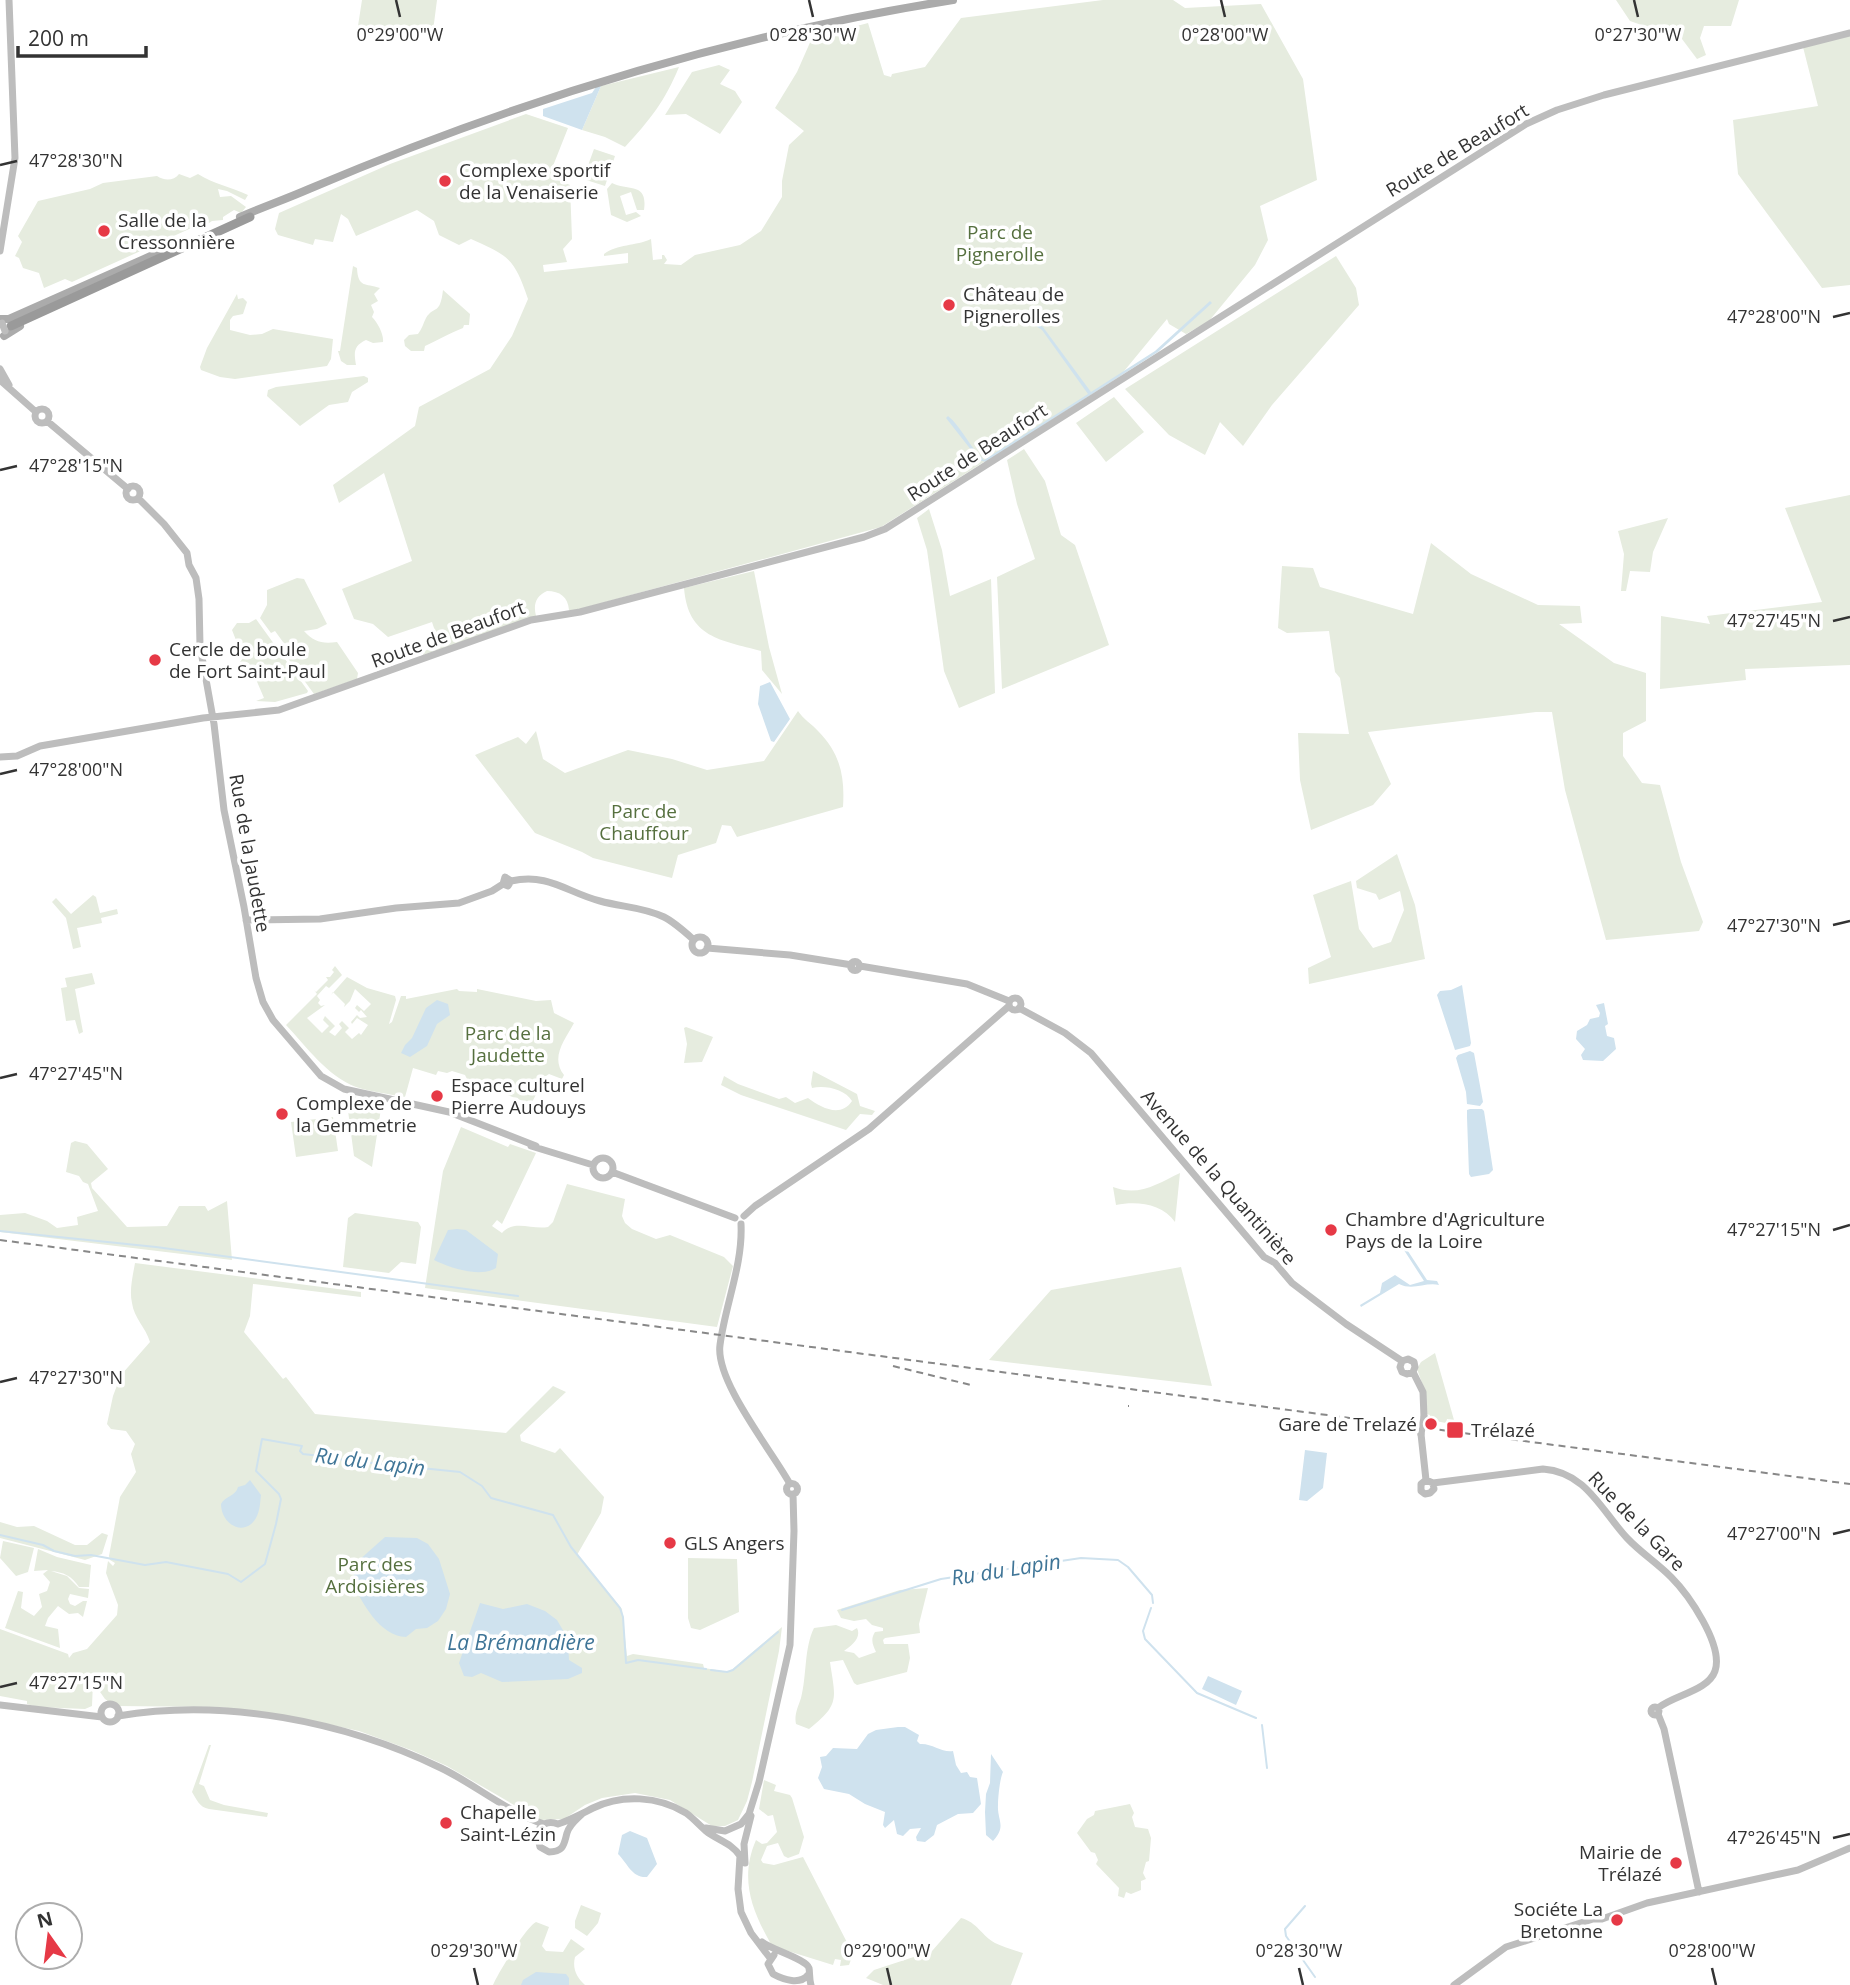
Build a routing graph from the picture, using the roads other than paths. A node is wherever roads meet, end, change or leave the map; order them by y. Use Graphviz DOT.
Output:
graph roads {
  1 [pos="9,0"];
  2 [pos="953,0"];
  3 [pos="1850,33"];
  4 [pos="304,191"];
  5 [pos="250,218"];
  6 [pos="178,246"];
  7 [pos="0,251"];
  8 [pos="4,328"];
  9 [pos="0,369"];
  10 [pos="0,380"];
  11 [pos="16,394"];
  12 [pos="213,717"];
  13 [pos="0,755"];
  14 [pos="246,920"];
  15 [pos="1009,1004"];
  16 [pos="593,1165"];
  17 [pos="612,1172"];
  18 [pos="740,1219"];
  19 [pos="1413,1372"];
  20 [pos="0,1705"];
  21 [pos="117,1712"];
  22 [pos="102,1713"];
  23 [pos="759,1782"];
  24 [pos="520,1814"];
  25 [pos="582,1814"];
  26 [pos="544,1824"];
  27 [pos="558,1824"];
  28 [pos="699,1824"];
  29 [pos="732,1829"];
  30 [pos="537,1834"];
  31 [pos="566,1834"];
  32 [pos="746,1835"];
  33 [pos="727,1843"];
  34 [pos="744,1844"];
  35 [pos="1850,1847"];
  36 [pos="734,1848"];
  37 [pos="1699,1892"];
  38 [pos="781,1954"];
  39 [pos="771,1958"];
  40 [pos="808,1975"];
  41 [pos="802,1984"];
  42 [pos="811,1985"];
  43 [pos="1454,1985"];
  1 -- 7 [label="street"];
  2 -- 4 [label="main road"];
  3 -- 12 [label="street, Route de Beaufort"];
  4 -- 5 [label="main road"];
  4 -- 6 [label="main road"];
  5 -- 8 [label="highway"];
  6 -- 8 [label="highway"];
  9 -- 11 [label="street"];
  10 -- 11 [label="street"];
  11 -- 12 [label="street, Rue de la Jaudette"];
  12 -- 13 [label="street, Route de Beaufort"];
  12 -- 14 [label="street, Rue de la Jaudette"];
  14 -- 15 [label="street"];
  14 -- 16 [label="street, Rue de la Jaudette"];
  15 -- 18 [label="street"];
  15 -- 19 [label="street, Avenue de la Quantinière"];
  16 -- 17 [label="street"];
  16 -- 17 [label="street"];
  17 -- 18 [label="street"];
  18 -- 23 [label="street"];
  19 -- 37 [label="street, Rue de la Gare, bridge"];
  20 -- 22 [label="street"];
  21 -- 22 [label="street"];
  21 -- 22 [label="street"];
  21 -- 24 [label="street"];
  23 -- 29 [label="street"];
  23 -- 32 [label="street"];
  24 -- 26 [label="street"];
  24 -- 30 [label="street"];
  25 -- 27 [label="street"];
  25 -- 28 [label="street"];
  25 -- 31 [label="street"];
  26 -- 27 [label="street"];
  26 -- 30 [label="street"];
  27 -- 31 [label="street"];
  28 -- 29 [label="street"];
  28 -- 33 [label="street"];
  29 -- 32 [label="street"];
  29 -- 33 [label="street"];
  30 -- 31 [label="street"];
  32 -- 34 [label="street"];
  33 -- 36 [label="street"];
  34 -- 36 [label="street"];
  34 -- 38 [label="street"];
  35 -- 37 [label="street"];
  36 -- 39 [label="street"];
  37 -- 43 [label="street"];
  38 -- 39 [label="street"];
  38 -- 40 [label="street"];
  39 -- 41 [label="street"];
  40 -- 41 [label="street"];
  40 -- 42 [label="street"];
}
